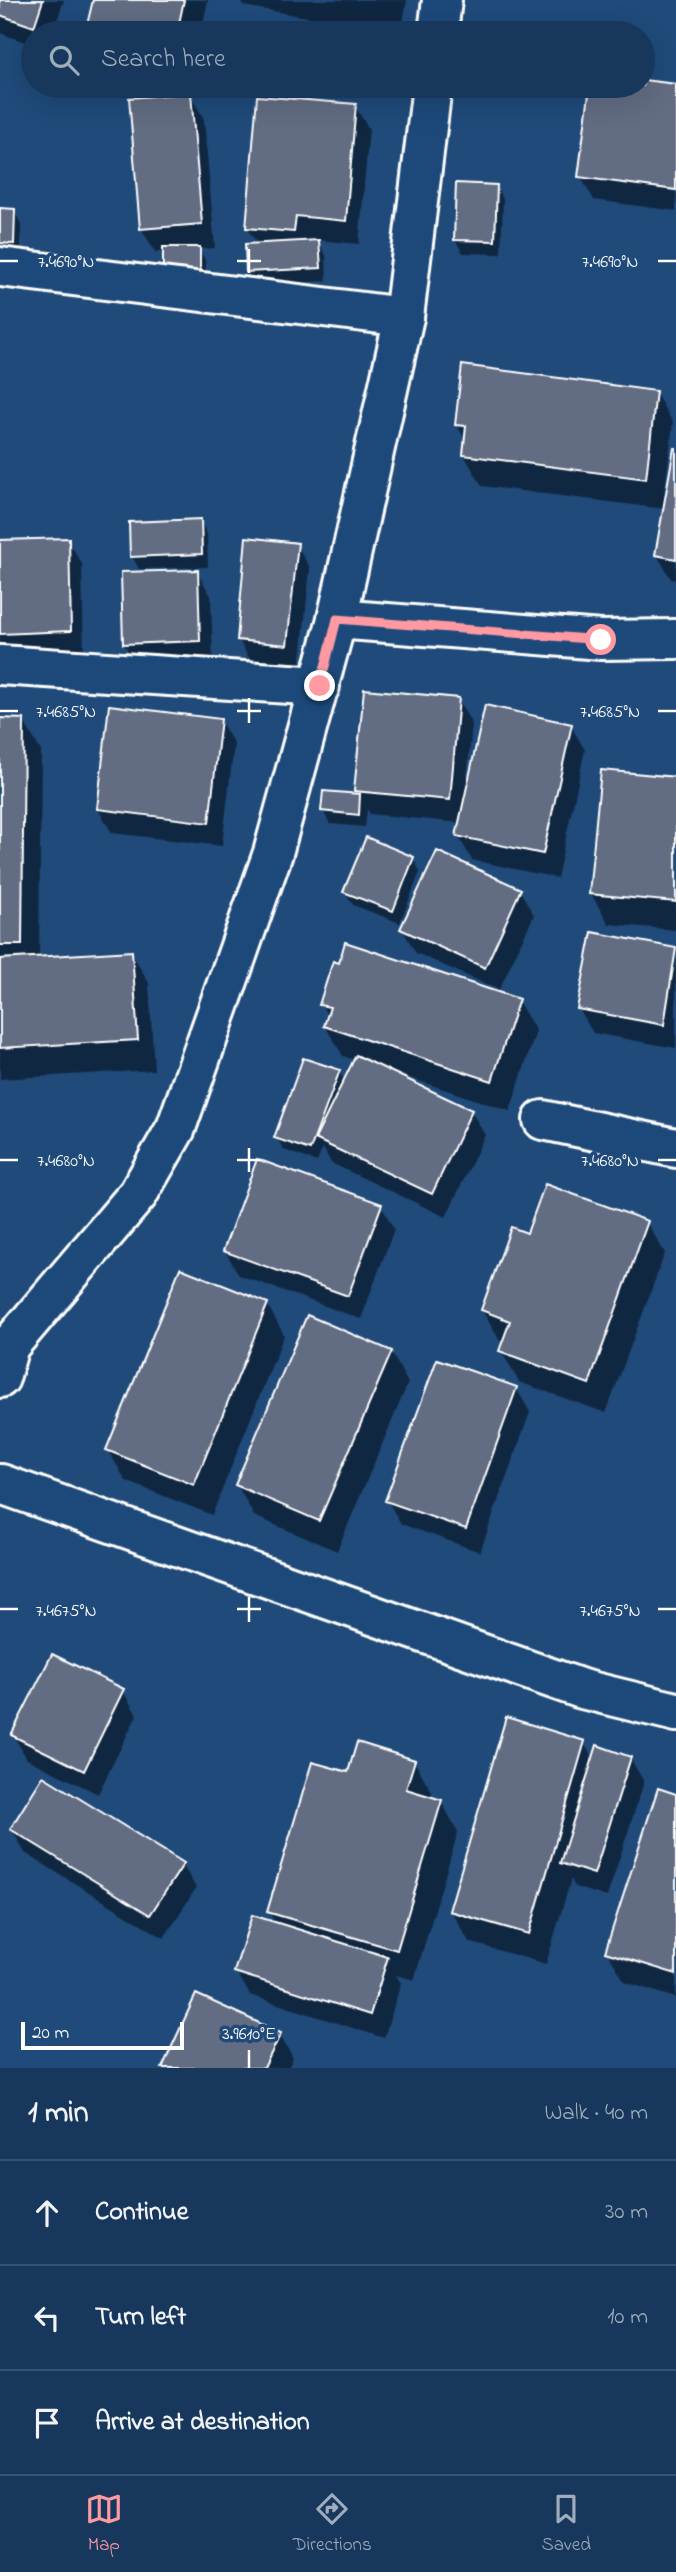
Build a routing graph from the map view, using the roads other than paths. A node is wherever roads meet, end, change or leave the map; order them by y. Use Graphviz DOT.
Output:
graph roads {
  1 [pos="442,0"];
  2 [pos="440,21"];
  3 [pos="431,98"];
  4 [pos="0,267"];
  5 [pos="404,317"];
  6 [pos="337,619"];
  7 [pos="676,639"];
  8 [pos="0,666"];
  9 [pos="320,686"];
  10 [pos="543,1119"];
  11 [pos="676,1148"];
  12 [pos="0,1378"];
  13 [pos="0,1478"];
  14 [pos="0,1485"];
  15 [pos="676,1712"];
  1 -- 2 [label="street"];
  3 -- 5 [label="street"];
  4 -- 5 [label="street"];
  5 -- 6 [label="street"];
  6 -- 7 [label="street"];
  6 -- 9 [label="street"];
  8 -- 9 [label="street"];
  9 -- 12 [label="street"];
  10 -- 11 [label="street"];
  13 -- 14 [label="street"];
  14 -- 15 [label="street"];
}
